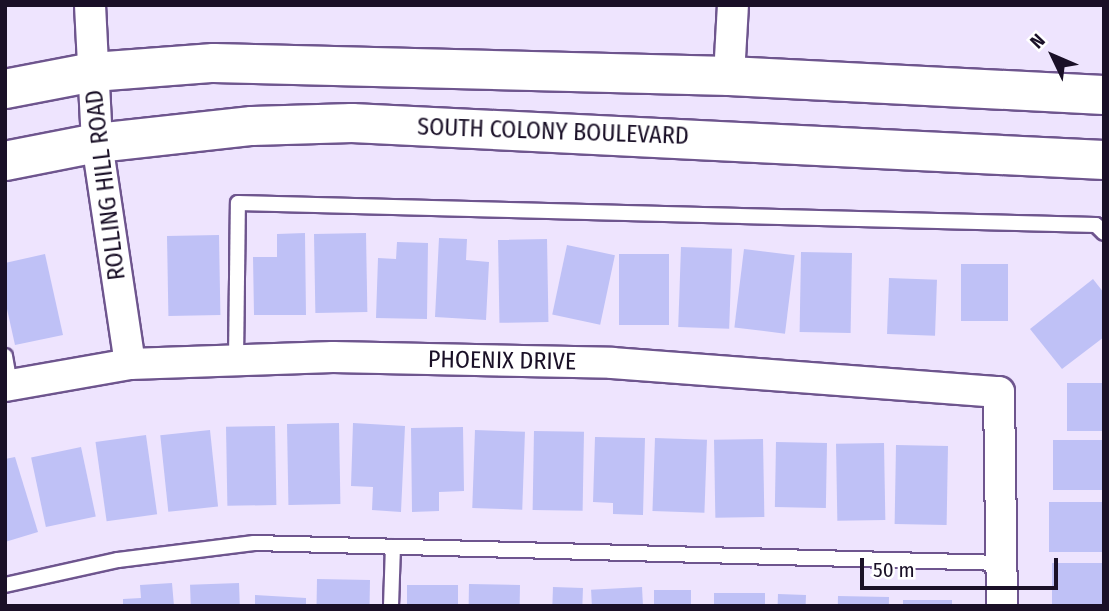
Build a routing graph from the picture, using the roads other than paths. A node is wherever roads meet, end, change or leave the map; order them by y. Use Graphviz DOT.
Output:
graph roads {
  1 [pos="90,5"];
  2 [pos="733,5"];
  3 [pos="93,72"];
  4 [pos="729,76"];
  5 [pos="5,89"];
  6 [pos="1104,94"];
  7 [pos="97,143"];
  8 [pos="1104,160"];
  9 [pos="5,161"];
  10 [pos="1104,233"];
  11 [pos="5,356"];
  12 [pos="236,360"];
  13 [pos="130,364"];
  14 [pos="8,386"];
  15 [pos="393,547"];
  16 [pos="1002,563"];
  17 [pos="5,585"];
  18 [pos="391,606"];
  19 [pos="1002,606"];
  1 -- 3 [label="street, ROLLING HILL ROAD"];
  2 -- 4 [label="street"];
  3 -- 4 [label="main road"];
  3 -- 5 [label="main road"];
  3 -- 7 [label="street, ROLLING HILL ROAD"];
  4 -- 6 [label="main road"];
  7 -- 8 [label="main road, SOUTH COLONY BOULEVARD"];
  7 -- 9 [label="main road, SOUTH COLONY BOULEVARD"];
  7 -- 13 [label="street, ROLLING HILL ROAD"];
  10 -- 12 [label="lane"];
  11 -- 14 [label="lane"];
  12 -- 13 [label="street, PHOENIX DRIVE"];
  12 -- 16 [label="street, PHOENIX DRIVE"];
  13 -- 14 [label="street, PHOENIX DRIVE"];
  15 -- 16 [label="lane"];
  15 -- 17 [label="lane"];
  15 -- 18 [label="lane"];
  16 -- 19 [label="street"];
}
